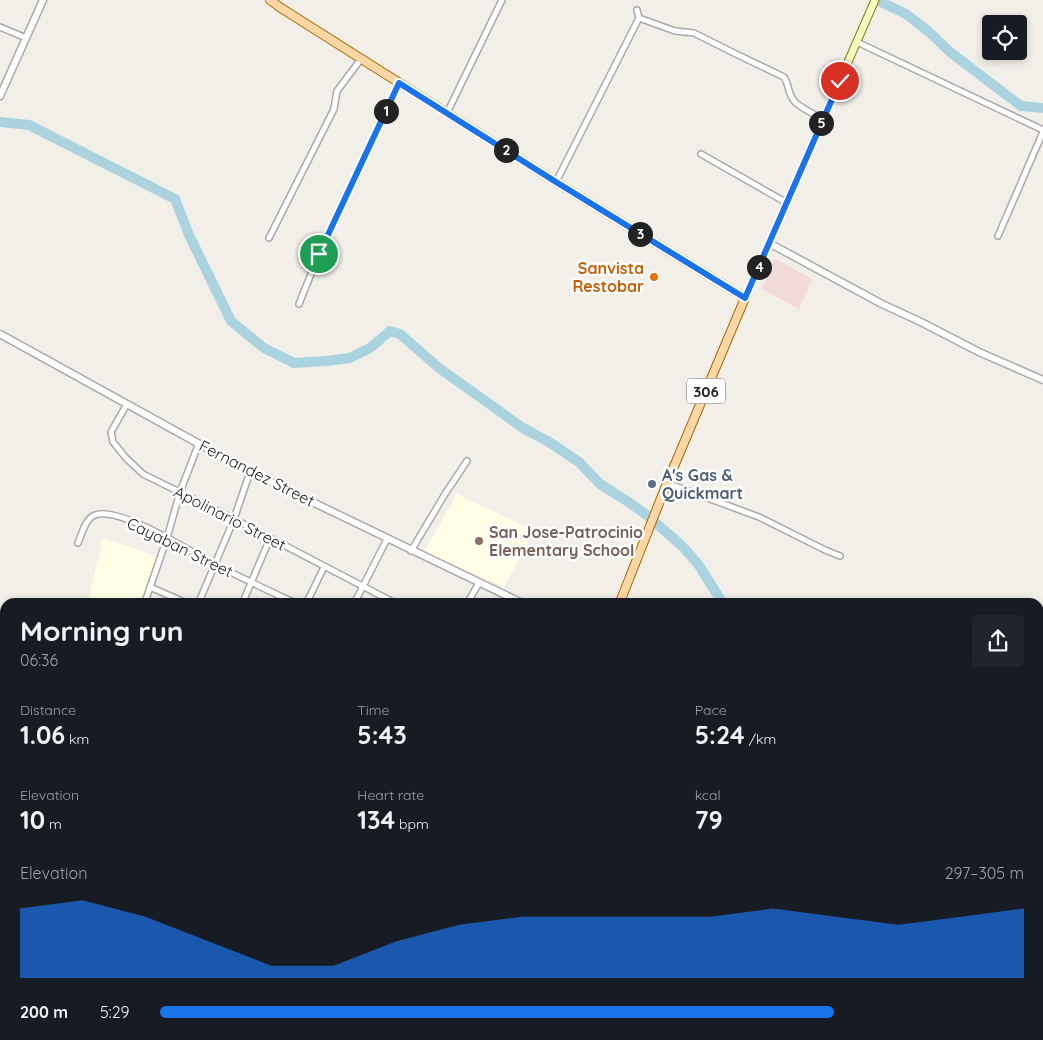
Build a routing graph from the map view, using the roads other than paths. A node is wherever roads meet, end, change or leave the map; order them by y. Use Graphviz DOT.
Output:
graph roads {
  1 [pos="43,0"];
  2 [pos="270,0"];
  3 [pos="502,0"];
  4 [pos="875,0"];
  5 [pos="637,10"];
  6 [pos="640,18"];
  7 [pos="0,27"];
  8 [pos="26,38"];
  9 [pos="857,42"];
  10 [pos="360,59"];
  11 [pos="399,83"];
  12 [pos="0,96"];
  13 [pos="447,113"];
  14 [pos="823,120"];
  15 [pos="1043,131"];
  16 [pos="702,154"];
  17 [pos="556,182"];
  18 [pos="786,203"];
  19 [pos="998,236"];
  20 [pos="269,238"];
  21 [pos="769,243"];
  22 [pos="745,298"];
  23 [pos="299,304"];
  24 [pos="0,334"];
  25 [pos="1043,380"];
  26 [pos="127,404"];
  27 [pos="199,443"];
  28 [pos="467,461"];
  29 [pos="250,472"];
  30 [pos="667,483"];
  31 [pos="180,492"];
  32 [pos="234,519"];
  33 [pos="167,538"];
  34 [pos="270,538"];
  35 [pos="387,539"];
  36 [pos="78,544"];
  37 [pos="411,551"];
  38 [pos="840,556"];
  39 [pos="214,564"];
  40 [pos="324,567"];
  41 [pos="251,582"];
  42 [pos="479,582"];
  43 [pos="150,587"];
  44 [pos="363,587"];
  45 [pos="146,598"];
  46 [pos="175,598"];
  47 [pos="201,598"];
  48 [pos="245,598"];
  49 [pos="285,598"];
  50 [pos="309,598"];
  51 [pos="357,598"];
  52 [pos="384,598"];
  53 [pos="470,598"];
  54 [pos="512,598"];
  55 [pos="622,598"];
  1 -- 8 [label="street"];
  2 -- 10 [label="main road"];
  3 -- 13 [label="street"];
  4 -- 9 [label="main road"];
  5 -- 6 [label="street"];
  6 -- 14 [label="street"];
  6 -- 17 [label="street"];
  7 -- 8 [label="street"];
  8 -- 12 [label="street"];
  9 -- 14 [label="main road"];
  9 -- 15 [label="street"];
  10 -- 11 [label="main road"];
  10 -- 20 [label="street"];
  11 -- 13 [label="main road"];
  11 -- 23 [label="street"];
  13 -- 17 [label="main road"];
  14 -- 18 [label="main road"];
  15 -- 19 [label="street"];
  16 -- 18 [label="street"];
  17 -- 22 [label="main road"];
  18 -- 21 [label="main road"];
  21 -- 22 [label="main road"];
  21 -- 25 [label="street"];
  22 -- 30 [label="main road, 306"];
  24 -- 26 [label="street, Fernandez Street"];
  26 -- 27 [label="street, Fernandez Street"];
  26 -- 31 [label="street, Apolinario Street"];
  27 -- 29 [label="street, Fernandez Street"];
  27 -- 31 [label="street"];
  28 -- 37 [label="street"];
  29 -- 32 [label="street"];
  29 -- 35 [label="street, Fernandez Street"];
  30 -- 38 [label="street"];
  30 -- 55 [label="main road, 306"];
  31 -- 32 [label="street, Apolinario Street"];
  31 -- 33 [label="street"];
  32 -- 34 [label="street, Apolinario Street"];
  32 -- 39 [label="street"];
  33 -- 36 [label="street, Cayaban Street"];
  33 -- 39 [label="street, Cayaban Street"];
  33 -- 43 [label="street"];
  34 -- 40 [label="street, Apolinario Street"];
  34 -- 41 [label="street"];
  35 -- 37 [label="street, Fernandez Street"];
  35 -- 44 [label="street"];
  37 -- 42 [label="street, Fernandez Street"];
  39 -- 41 [label="street, Cayaban Street"];
  39 -- 47 [label="street"];
  40 -- 44 [label="street, Apolinario Street"];
  40 -- 50 [label="street"];
  41 -- 48 [label="street"];
  41 -- 49 [label="street, Cayaban Street"];
  42 -- 53 [label="street"];
  42 -- 54 [label="street, Fernandez Street"];
  43 -- 45 [label="street"];
  43 -- 46 [label="street"];
  44 -- 51 [label="street"];
  44 -- 52 [label="street, Apolinario Street"];
}
